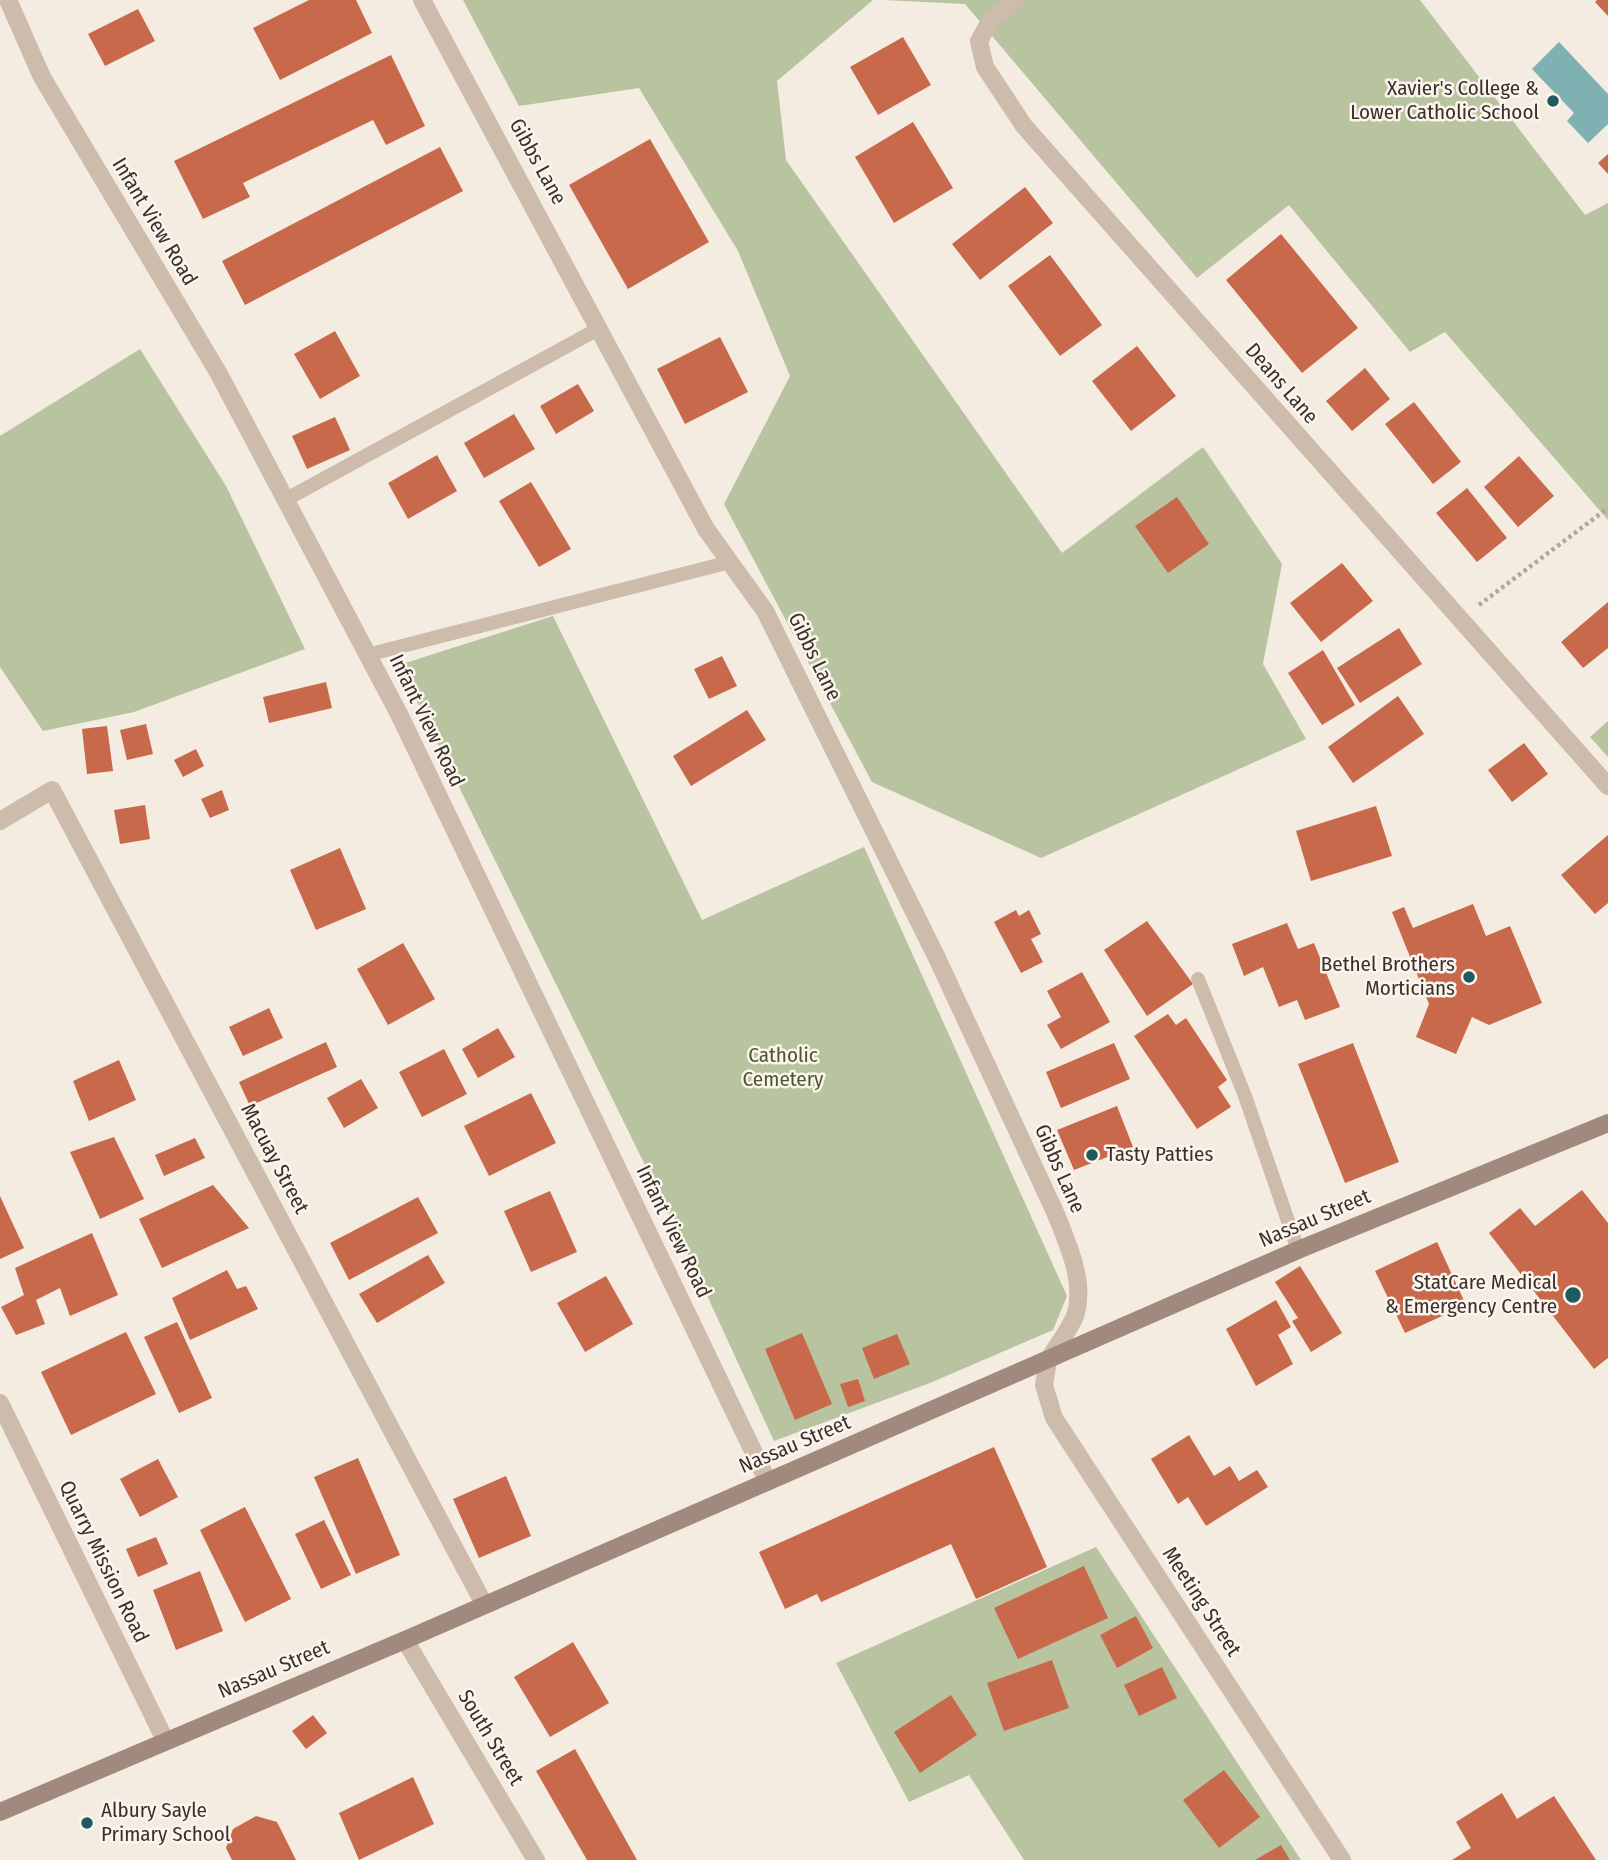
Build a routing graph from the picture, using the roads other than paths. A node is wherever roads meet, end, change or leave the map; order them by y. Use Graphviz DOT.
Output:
graph roads {
  1 [pos="8,0"];
  2 [pos="422,0"];
  3 [pos="1016,0"];
  4 [pos="600,328"];
  5 [pos="285,500"];
  6 [pos="730,562"];
  7 [pos="367,655"];
  8 [pos="1608,786"];
  9 [pos="0,821"];
  10 [pos="1198,979"];
  11 [pos="1607,1125"];
  12 [pos="1298,1250"];
  13 [pos="1048,1361"];
  14 [pos="0,1404"];
  15 [pos="768,1482"];
  16 [pos="484,1604"];
  17 [pos="405,1640"];
  18 [pos="165,1740"];
  19 [pos="0,1812"];
  20 [pos="536,1860"];
  21 [pos="1342,1860"];
  1 -- 5 [label="street, Infant View Road"];
  2 -- 4 [label="street, Gibbs Lane"];
  3 -- 8 [label="street, Deans Lane"];
  4 -- 5 [label="lane"];
  4 -- 6 [label="street, Gibbs Lane"];
  5 -- 7 [label="street, Infant View Road"];
  6 -- 7 [label="lane"];
  6 -- 13 [label="street, Gibbs Lane"];
  7 -- 15 [label="street, Infant View Road"];
  9 -- 16 [label="street, Macuay Street"];
  10 -- 12 [label="lane"];
  11 -- 12 [label="main road, Nassau Street"];
  12 -- 13 [label="main road, Nassau Street"];
  13 -- 15 [label="main road, Nassau Street"];
  13 -- 21 [label="street, Meeting Street"];
  14 -- 18 [label="street, Quarry Mission Road"];
  15 -- 16 [label="main road, Nassau Street"];
  16 -- 17 [label="main road, Nassau Street"];
  17 -- 18 [label="main road, Nassau Street"];
  17 -- 20 [label="street, South Street"];
  18 -- 19 [label="main road, Nassau Street"];
}
